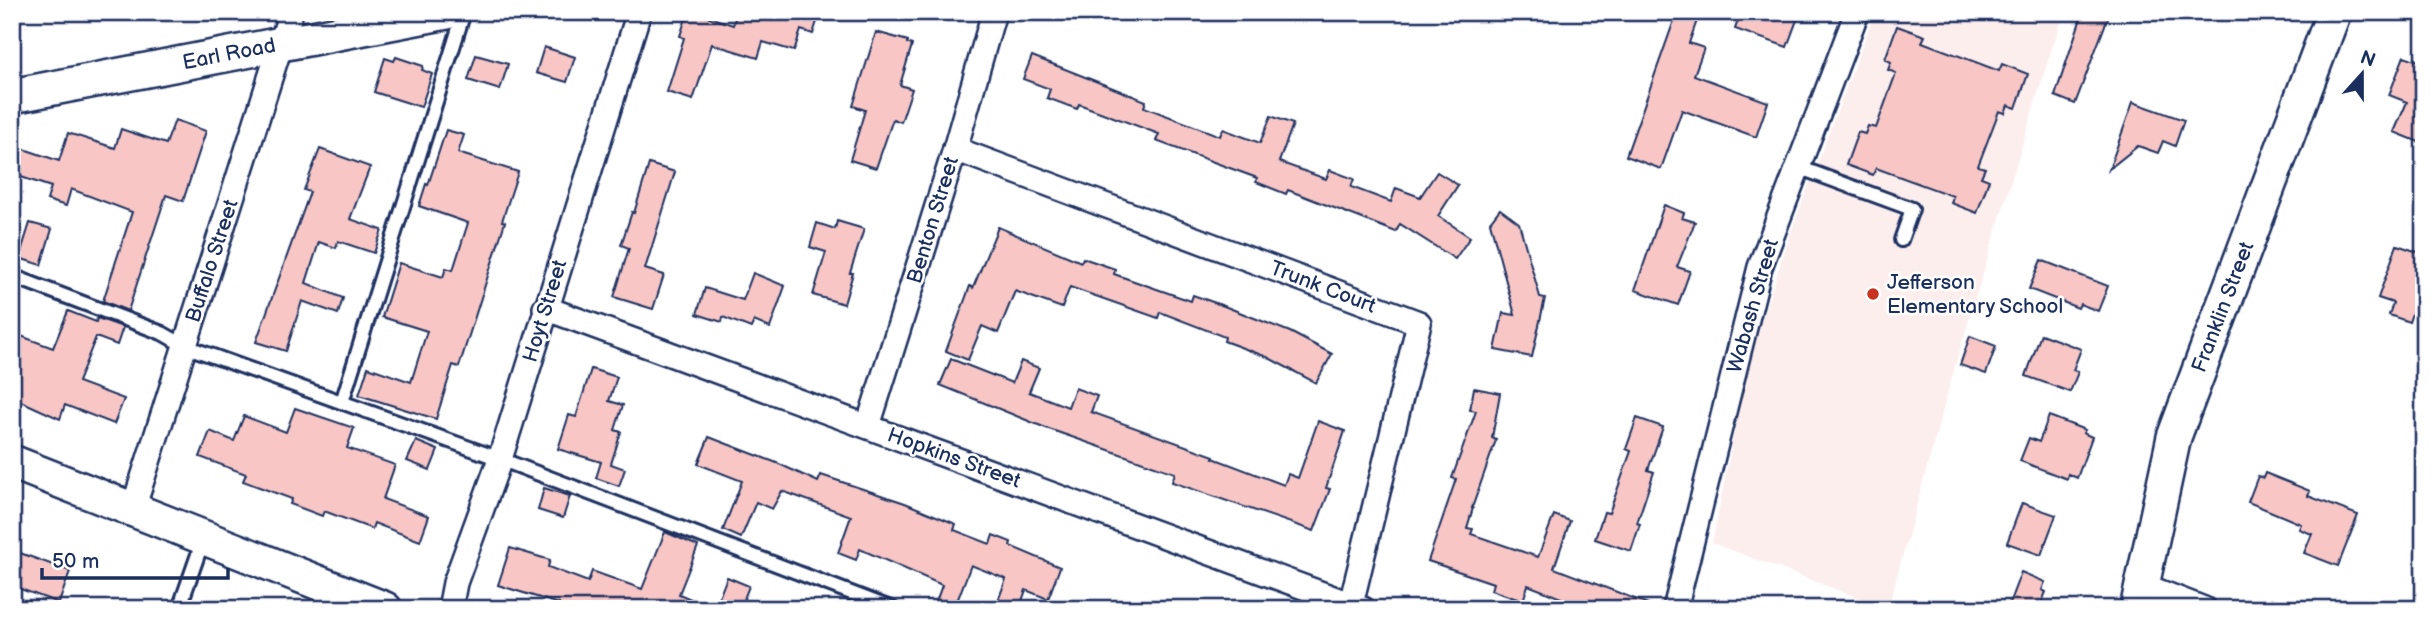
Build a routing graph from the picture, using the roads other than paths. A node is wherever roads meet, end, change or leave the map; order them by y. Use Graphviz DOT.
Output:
graph roads {
  1 [pos="291,12"];
  2 [pos="447,12"];
  3 [pos="464,12"];
  4 [pos="639,12"];
  5 [pos="994,12"];
  6 [pos="1857,12"];
  7 [pos="2334,12"];
  8 [pos="281,44"];
  9 [pos="12,96"];
  10 [pos="956,149"];
  11 [pos="1798,167"];
  12 [pos="1901,240"];
  13 [pos="12,276"];
  14 [pos="545,308"];
  15 [pos="185,346"];
  16 [pos="342,402"];
  17 [pos="868,426"];
  18 [pos="500,459"];
  19 [pos="12,462"];
  20 [pos="133,509"];
  21 [pos="205,536"];
  22 [pos="2140,597"];
  23 [pos="1357,607"];
  24 [pos="179,609"];
  25 [pos="385,609"];
  26 [pos="450,609"];
  27 [pos="893,609"];
  28 [pos="1675,609"];
  29 [pos="2204,609"];
  1 -- 8 [label="street, Buffalo Street"];
  2 -- 8 [label="street, Earl Road"];
  3 -- 16 [label="lane"];
  4 -- 14 [label="street, Hoyt Street"];
  5 -- 10 [label="street, Benton Street"];
  6 -- 11 [label="street, Wabash Street"];
  7 -- 22 [label="street, Franklin Street"];
  8 -- 9 [label="street, Earl Road"];
  8 -- 15 [label="street, Buffalo Street"];
  10 -- 17 [label="street, Benton Street"];
  10 -- 23 [label="street, Trunk Court"];
  11 -- 12 [label="lane"];
  11 -- 28 [label="street, Wabash Street"];
  13 -- 15 [label="lane"];
  14 -- 17 [label="street, Hopkins Street"];
  14 -- 18 [label="street, Hoyt Street"];
  15 -- 16 [label="lane"];
  15 -- 20 [label="street, Buffalo Street"];
  16 -- 18 [label="lane"];
  17 -- 23 [label="street, Hopkins Street"];
  18 -- 26 [label="street, Hoyt Street"];
  18 -- 27 [label="lane"];
  19 -- 20 [label="street"];
  20 -- 21 [label="street"];
  21 -- 24 [label="lane"];
  21 -- 25 [label="street"];
  22 -- 29 [label="street"];
}
